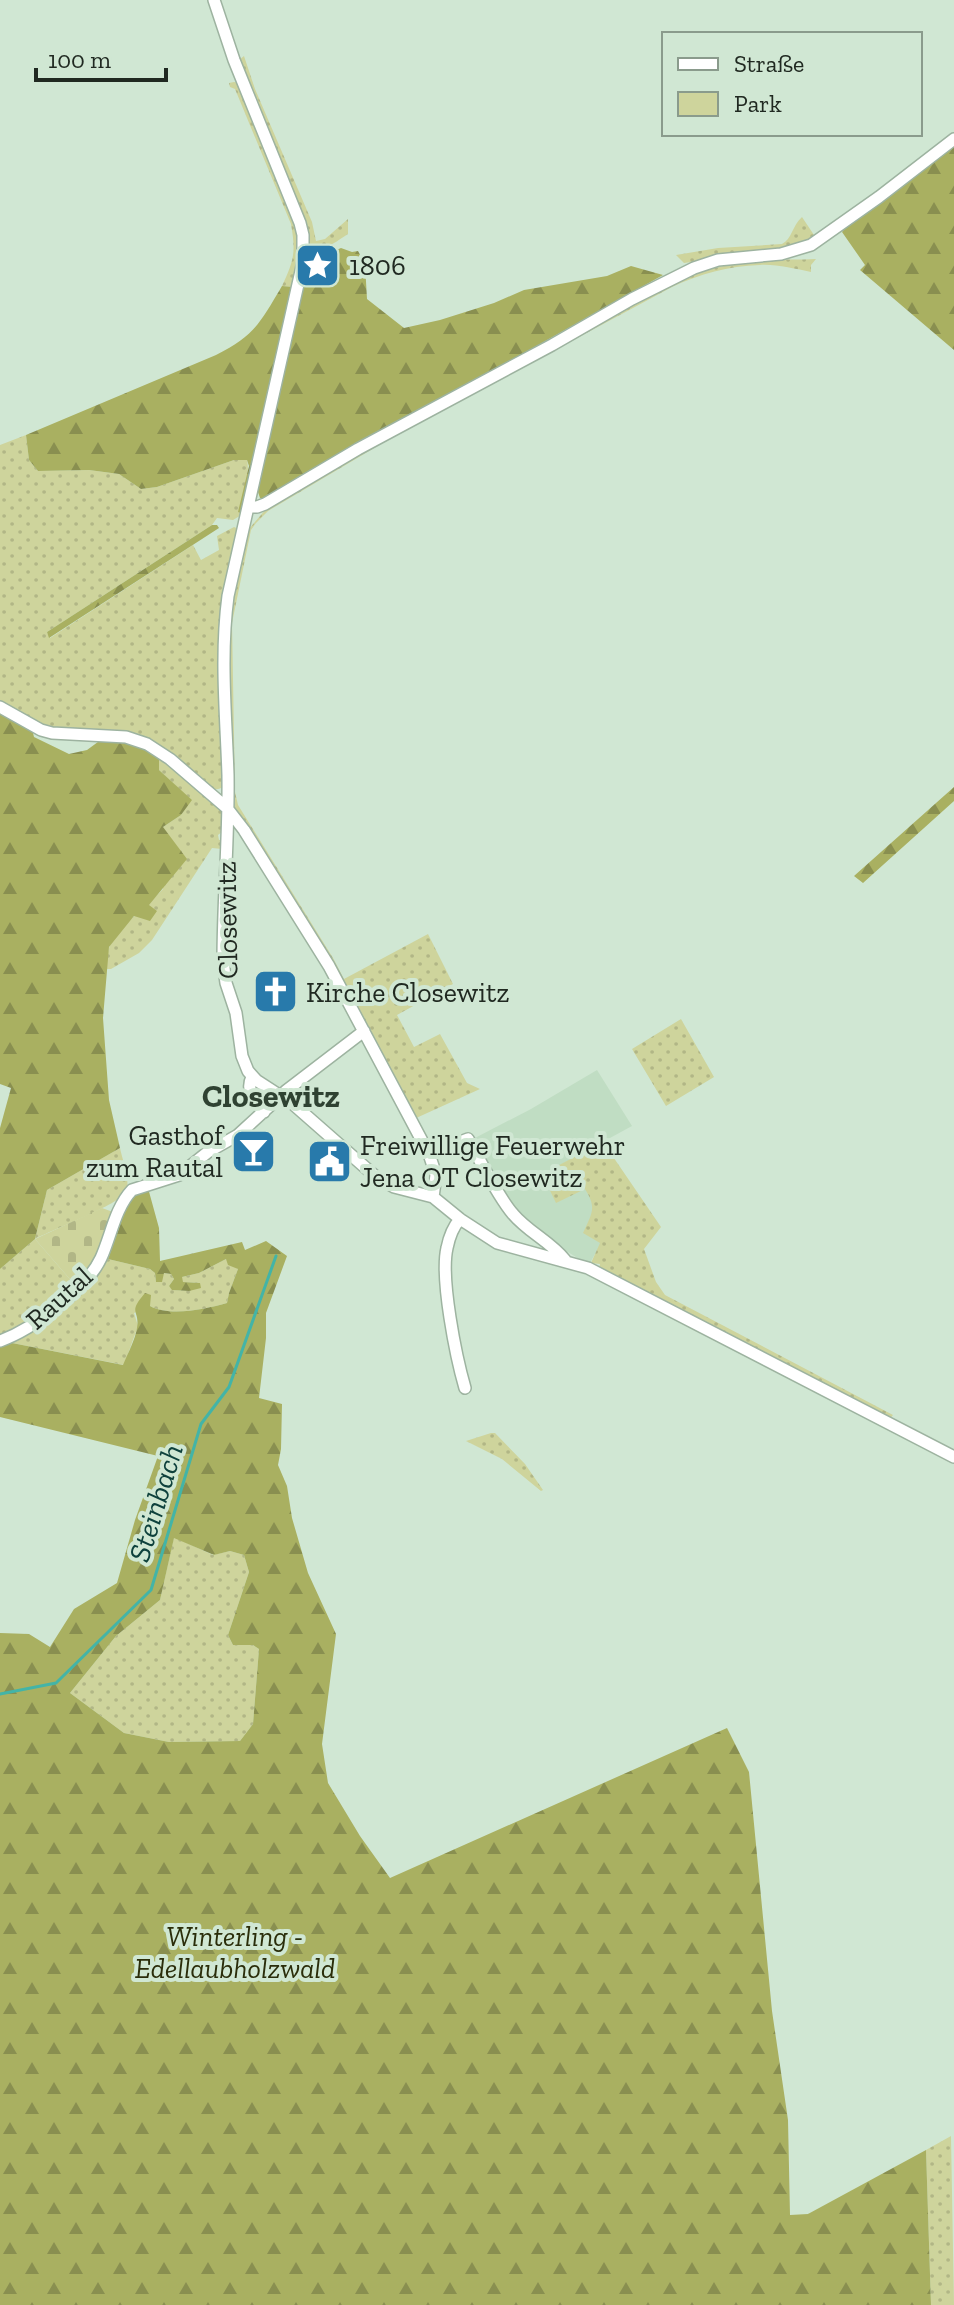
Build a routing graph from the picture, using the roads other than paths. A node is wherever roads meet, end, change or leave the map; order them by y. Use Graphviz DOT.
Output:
graph roads {
  1 [pos="214,0"];
  2 [pos="954,139"];
  3 [pos="249,507"];
  4 [pos="0,707"];
  5 [pos="227,808"];
  6 [pos="364,1031"];
  7 [pos="252,1077"];
  8 [pos="282,1096"];
  9 [pos="264,1112"];
  10 [pos="429,1154"];
  11 [pos="433,1197"];
  12 [pos="460,1219"];
  13 [pos="565,1260"];
  14 [pos="0,1341"];
  15 [pos="465,1388"];
  16 [pos="954,1457"];
  1 -- 3 [label="street, Closewitz"];
  2 -- 3 [label="street"];
  3 -- 5 [label="street, Closewitz"];
  4 -- 5 [label="street"];
  5 -- 6 [label="street"];
  5 -- 7 [label="street, Closewitz"];
  6 -- 8 [label="street, Rautal"];
  6 -- 10 [label="street"];
  7 -- 8 [label="street"];
  7 -- 9 [label="street, Closewitz"];
  8 -- 9 [label="street, Rautal"];
  8 -- 11 [label="street"];
  9 -- 14 [label="street, Rautal"];
  10 -- 11 [label="street"];
  10 -- 13 [label="street"];
  11 -- 12 [label="street"];
  12 -- 13 [label="street"];
  12 -- 15 [label="street"];
  13 -- 16 [label="street"];
}
